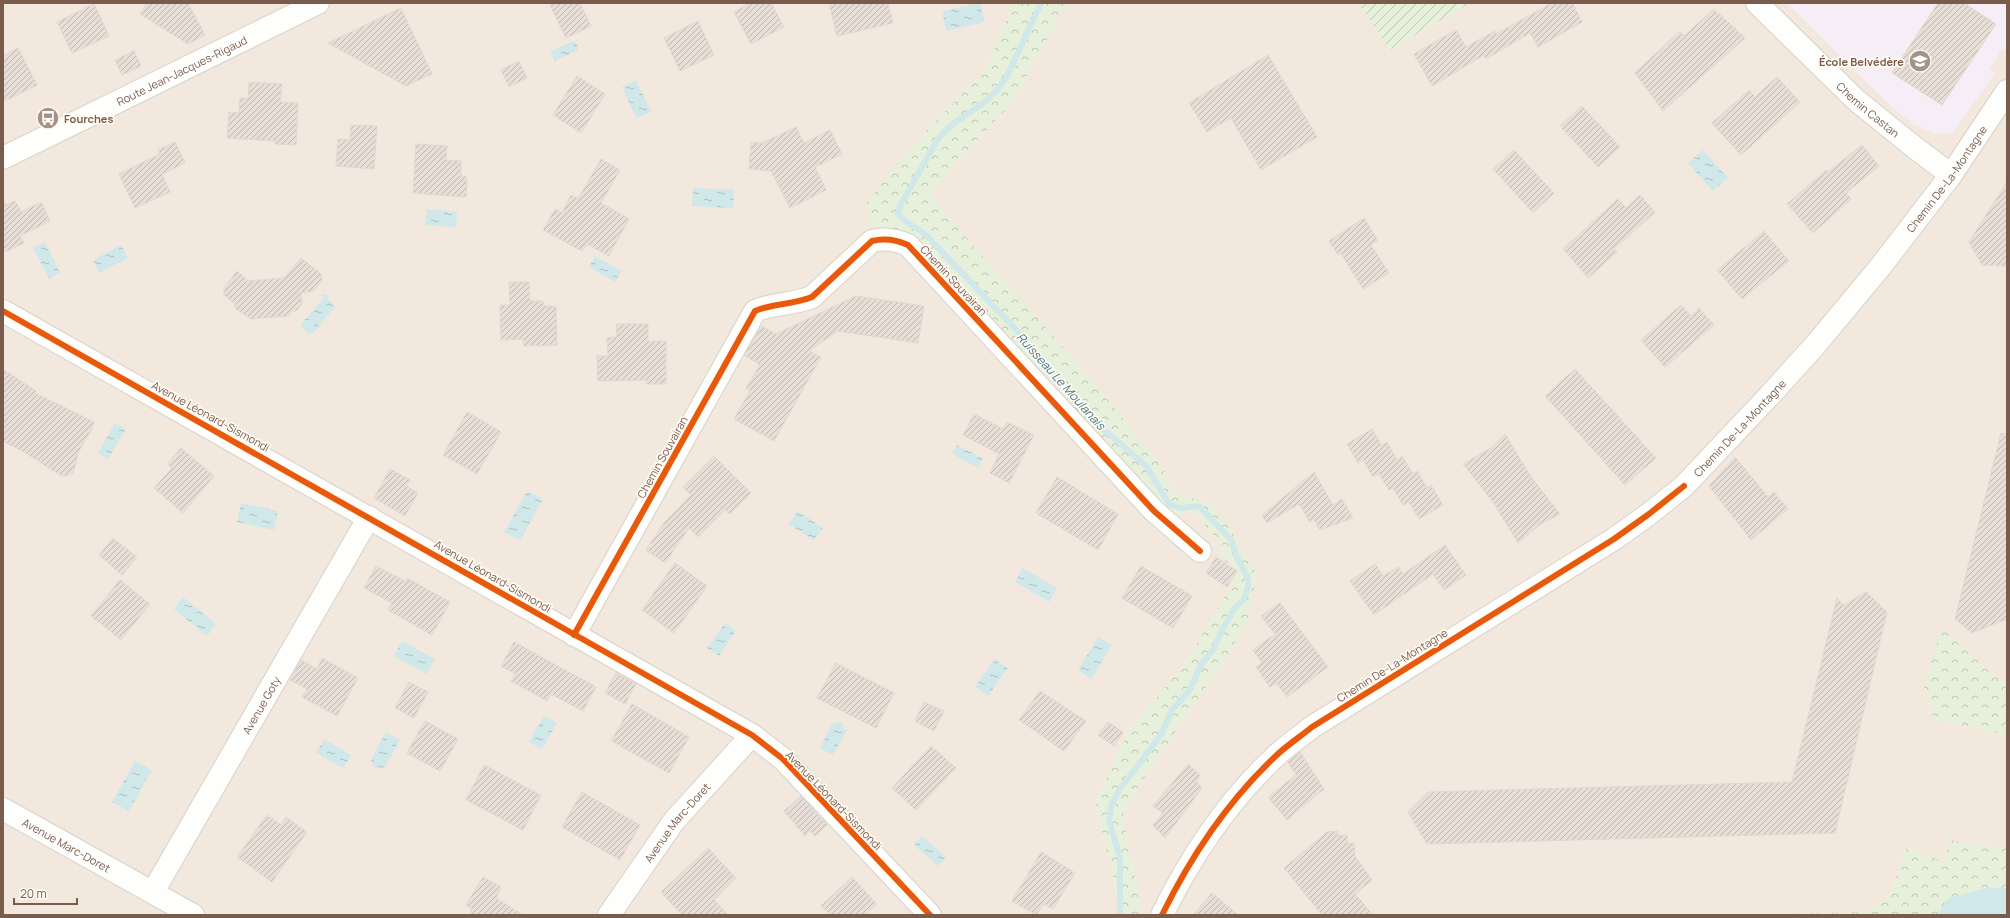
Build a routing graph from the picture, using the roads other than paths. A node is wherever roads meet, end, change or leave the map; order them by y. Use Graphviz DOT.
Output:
graph roads {
  1 [pos="318,3"];
  2 [pos="1757,3"];
  3 [pos="2007,91"];
  4 [pos="3,158"];
  5 [pos="1951,175"];
  6 [pos="3,310"];
  7 [pos="369,517"];
  8 [pos="1200,551"];
  9 [pos="574,635"];
  10 [pos="752,735"];
  11 [pos="3,809"];
  12 [pos="153,892"];
  13 [pos="192,915"];
  14 [pos="608,915"];
  15 [pos="930,915"];
  16 [pos="1162,915"];
  1 -- 4 [label="street, Route Jean-Jacques-Rigaud"];
  2 -- 5 [label="street, Chemin Castan"];
  3 -- 5 [label="street, Chemin De-La-Montagne"];
  5 -- 16 [label="street, Chemin De-La-Montagne"];
  6 -- 7 [label="street, Avenue Léonard-Sismondi"];
  7 -- 9 [label="street, Avenue Léonard-Sismondi"];
  7 -- 12 [label="street, Avenue Goty"];
  8 -- 9 [label="street, Chemin Souvairan"];
  9 -- 10 [label="street, Avenue Léonard-Sismondi"];
  10 -- 14 [label="street, Avenue Marc-Doret"];
  10 -- 15 [label="street, Avenue Léonard-Sismondi"];
  11 -- 12 [label="street, Avenue Marc-Doret"];
  12 -- 13 [label="street, Avenue Marc-Doret"];
}
